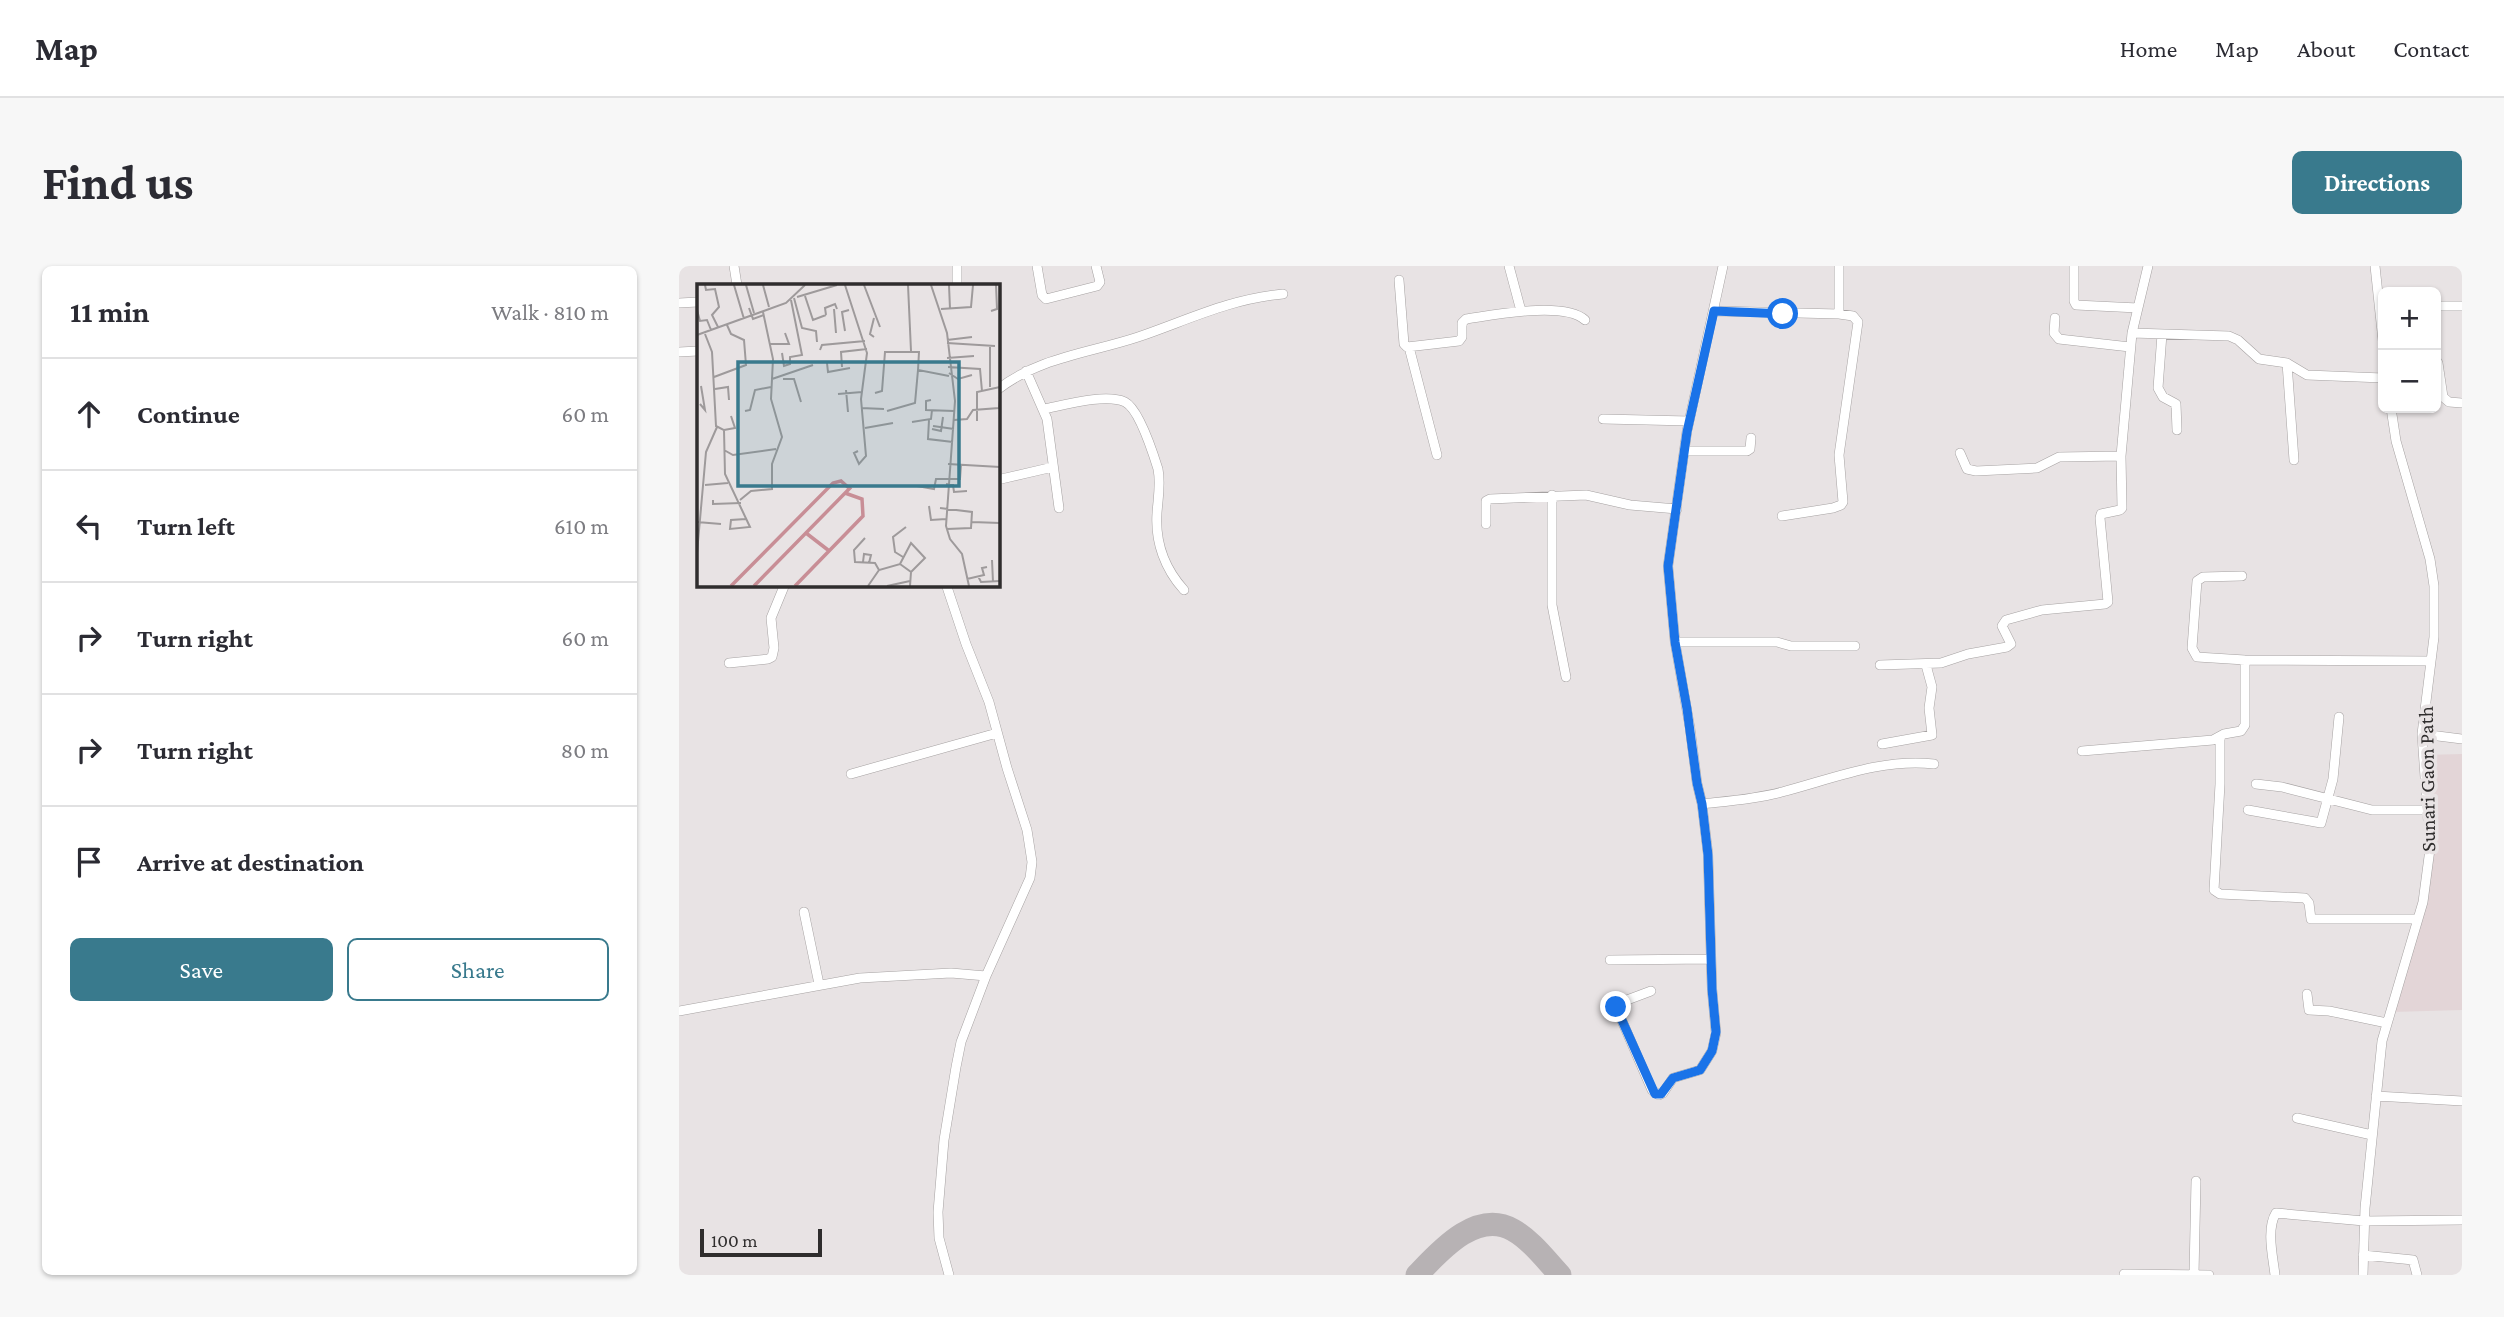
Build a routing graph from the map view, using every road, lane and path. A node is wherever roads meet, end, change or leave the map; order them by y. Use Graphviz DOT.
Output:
graph roads {
  1 [pos="734,266"];
  2 [pos="957,266"];
  3 [pos="1037,266"];
  4 [pos="1097,266"];
  5 [pos="1509,266"];
  6 [pos="1723,266"];
  7 [pos="1839,266"];
  8 [pos="2074,266"];
  9 [pos="2148,266"];
  10 [pos="2375,266"];
  11 [pos="1399,280"];
  12 [pos="737,284"];
  13 [pos="957,284"];
  14 [pos="2378,287"];
  15 [pos="1283,294"];
  16 [pos="697,302"];
  17 [pos="679,303"];
  18 [pos="2441,306"];
  19 [pos="2462,306"];
  20 [pos="2138,308"];
  21 [pos="1521,311"];
  22 [pos="1714,311"];
  23 [pos="1839,314"];
  24 [pos="2055,318"];
  25 [pos="1584,320"];
  26 [pos="2132,333"];
  27 [pos="2162,334"];
  28 [pos="1409,347"];
  29 [pos="2130,347"];
  30 [pos="697,351"];
  31 [pos="679,352"];
  32 [pos="2287,363"];
  33 [pos="1026,371"];
  34 [pos="2378,378"];
  35 [pos="2441,383"];
  36 [pos="999,389"];
  37 [pos="2462,403"];
  38 [pos="1044,409"];
  39 [pos="2392,413"];
  40 [pos="1603,419"];
  41 [pos="1689,421"];
  42 [pos="2177,430"];
  43 [pos="1751,438"];
  44 [pos="1684,451"];
  45 [pos="1959,453"];
  46 [pos="1437,455"];
  47 [pos="2121,456"];
  48 [pos="2294,460"];
  49 [pos="1053,467"];
  50 [pos="999,480"];
  51 [pos="1552,495"];
  52 [pos="1059,508"];
  53 [pos="1677,509"];
  54 [pos="1782,516"];
  55 [pos="1486,524"];
  56 [pos="2242,576"];
  57 [pos="784,586"];
  58 [pos="947,586"];
  59 [pos="1184,590"];
  60 [pos="1675,642"];
  61 [pos="1855,646"];
  62 [pos="2245,660"];
  63 [pos="2430,662"];
  64 [pos="729,663"];
  65 [pos="1880,665"];
  66 [pos="1926,665"];
  67 [pos="1566,677"];
  68 [pos="2339,717"];
  69 [pos="997,733"];
  70 [pos="2422,734"];
  71 [pos="2220,737"];
  72 [pos="2462,738"];
  73 [pos="1882,744"];
  74 [pos="2082,751"];
  75 [pos="1934,764"];
  76 [pos="851,774"];
  77 [pos="2256,784"];
  78 [pos="2327,799"];
  79 [pos="1702,804"];
  80 [pos="2248,810"];
  81 [pos="2429,810"];
  82 [pos="804,912"];
  83 [pos="2417,919"];
  84 [pos="1711,959"];
  85 [pos="1610,960"];
  86 [pos="986,976"];
  87 [pos="820,984"];
  88 [pos="1651,991"];
  89 [pos="2307,994"];
  90 [pos="679,1011"];
  91 [pos="2387,1023"];
  92 [pos="2376,1096"];
  93 [pos="2462,1101"];
  94 [pos="2297,1118"];
  95 [pos="2372,1135"];
  96 [pos="2196,1181"];
  97 [pos="2462,1220"];
  98 [pos="2364,1222"];
  99 [pos="2363,1255"];
  100 [pos="2124,1274"];
  101 [pos="2194,1274"];
  102 [pos="949,1275"];
  103 [pos="2209,1275"];
  104 [pos="2275,1275"];
  105 [pos="2363,1275"];
  106 [pos="2417,1275"];
  1 -- 12 [label="street"];
  2 -- 13 [label="street"];
  3 -- 4 [label="street"];
  5 -- 21 [label="street"];
  6 -- 22 [label="street"];
  7 -- 23 [label="street"];
  8 -- 20 [label="street"];
  9 -- 20 [label="street"];
  10 -- 14 [label="street"];
  11 -- 28 [label="street"];
  15 -- 33 [label="street"];
  16 -- 17 [label="street"];
  18 -- 19 [label="street"];
  20 -- 26 [label="street"];
  21 -- 25 [label="street"];
  21 -- 28 [label="street"];
  22 -- 23 [label="street"];
  22 -- 41 [label="street"];
  23 -- 54 [label="street"];
  24 -- 29 [label="street"];
  26 -- 27 [label="street"];
  26 -- 29 [label="street"];
  27 -- 32 [label="street"];
  27 -- 42 [label="street"];
  28 -- 46 [label="street"];
  29 -- 47 [label="street"];
  30 -- 31 [label="street"];
  32 -- 34 [label="street"];
  32 -- 48 [label="street"];
  33 -- 36 [label="street"];
  33 -- 38 [label="street"];
  35 -- 37 [label="street"];
  38 -- 49 [label="street"];
  38 -- 59 [label="street"];
  39 -- 63 [label="street, Sunari Gaon Path"];
  40 -- 41 [label="street"];
  41 -- 44 [label="street"];
  43 -- 44 [label="street"];
  44 -- 53 [label="street"];
  45 -- 47 [label="street"];
  47 -- 66 [label="street"];
  49 -- 50 [label="street"];
  49 -- 52 [label="street"];
  51 -- 53 [label="street"];
  51 -- 55 [label="street"];
  51 -- 67 [label="street"];
  53 -- 60 [label="street"];
  56 -- 62 [label="street"];
  57 -- 64 [label="street"];
  58 -- 69 [label="street"];
  60 -- 61 [label="street"];
  60 -- 79 [label="street"];
  62 -- 63 [label="street"];
  62 -- 71 [label="street"];
  63 -- 70 [label="street, Sunari Gaon Path"];
  65 -- 66 [label="street"];
  66 -- 73 [label="street"];
  68 -- 78 [label="street"];
  69 -- 76 [label="street"];
  69 -- 86 [label="street"];
  70 -- 72 [label="street"];
  70 -- 81 [label="street, Sunari Gaon Path"];
  71 -- 74 [label="street"];
  71 -- 83 [label="street"];
  75 -- 79 [label="street"];
  77 -- 78 [label="street"];
  78 -- 80 [label="street"];
  78 -- 81 [label="street"];
  79 -- 84 [label="street"];
  81 -- 83 [label="street, Sunari Gaon Path"];
  82 -- 87 [label="street"];
  83 -- 91 [label="street, Sunari Gaon Path"];
  84 -- 85 [label="street"];
  84 -- 88 [label="street"];
  86 -- 87 [label="street"];
  86 -- 102 [label="street"];
  87 -- 90 [label="street"];
  89 -- 91 [label="street"];
  91 -- 92 [label="street, Sunari Gaon Path"];
  92 -- 93 [label="street"];
  92 -- 95 [label="street, Sunari Gaon Path"];
  94 -- 95 [label="street"];
  95 -- 98 [label="street, Sunari Gaon Path"];
  96 -- 101 [label="street"];
  97 -- 98 [label="street"];
  98 -- 99 [label="street, Sunari Gaon Path"];
  98 -- 104 [label="street"];
  99 -- 105 [label="street, Sunari Gaon Path"];
  99 -- 106 [label="street"];
  100 -- 101 [label="street"];
  101 -- 103 [label="street"];
}
